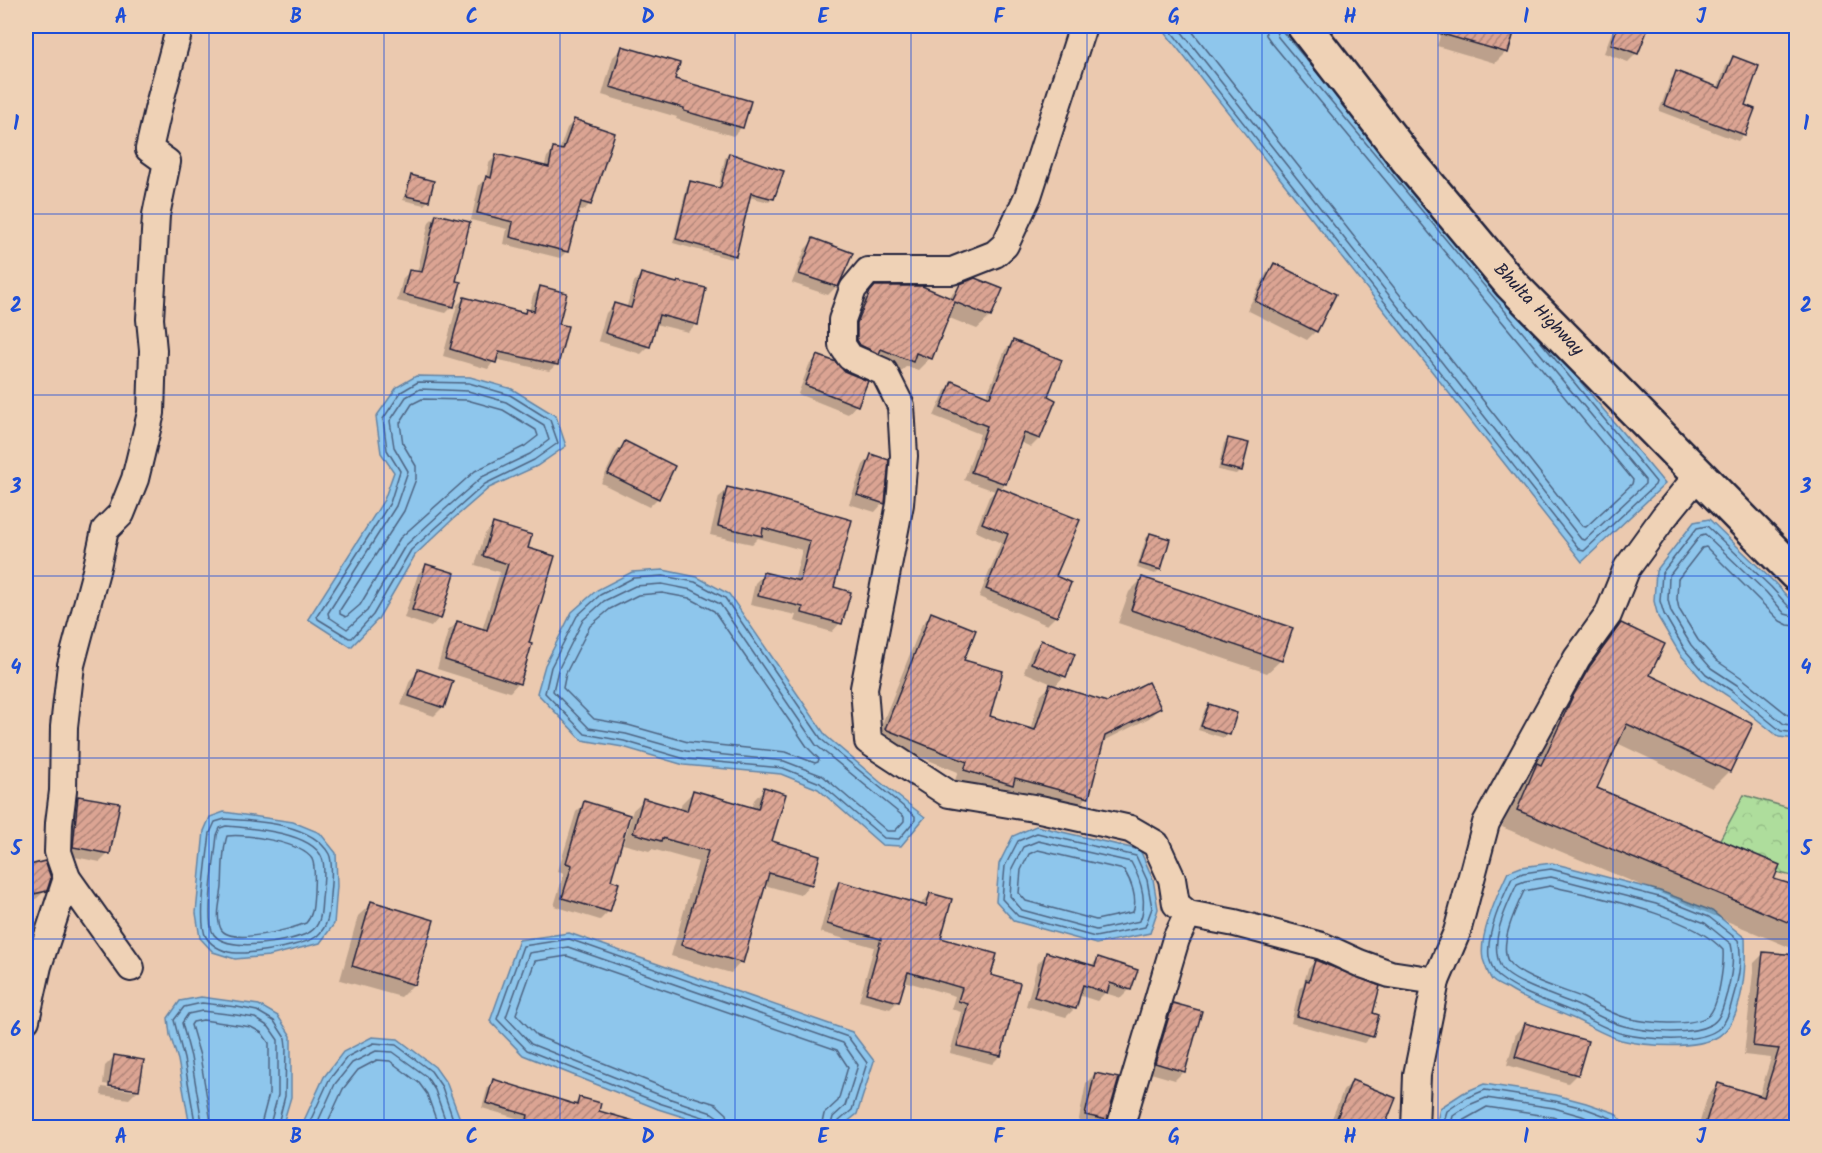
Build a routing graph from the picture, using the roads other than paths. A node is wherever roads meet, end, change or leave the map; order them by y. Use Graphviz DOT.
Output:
graph roads {
  1 [pos="180,26"];
  2 [pos="1083,26"];
  3 [pos="1304,26"];
  4 [pos="1699,474"];
  5 [pos="1797,574"];
  6 [pos="67,878"];
  7 [pos="1188,914"];
  8 [pos="131,968"];
  9 [pos="1436,981"];
  10 [pos="26,1020"];
  11 [pos="1120,1128"];
  12 [pos="1415,1128"];
  1 -- 6 [label="street"];
  2 -- 7 [label="street"];
  3 -- 4 [label="highway, Bhulta Highway"];
  4 -- 5 [label="highway, Bhulta Highway"];
  4 -- 9 [label="street"];
  6 -- 8 [label="street"];
  6 -- 10 [label="street"];
  7 -- 9 [label="street"];
  7 -- 11 [label="street"];
  9 -- 12 [label="street"];
}
